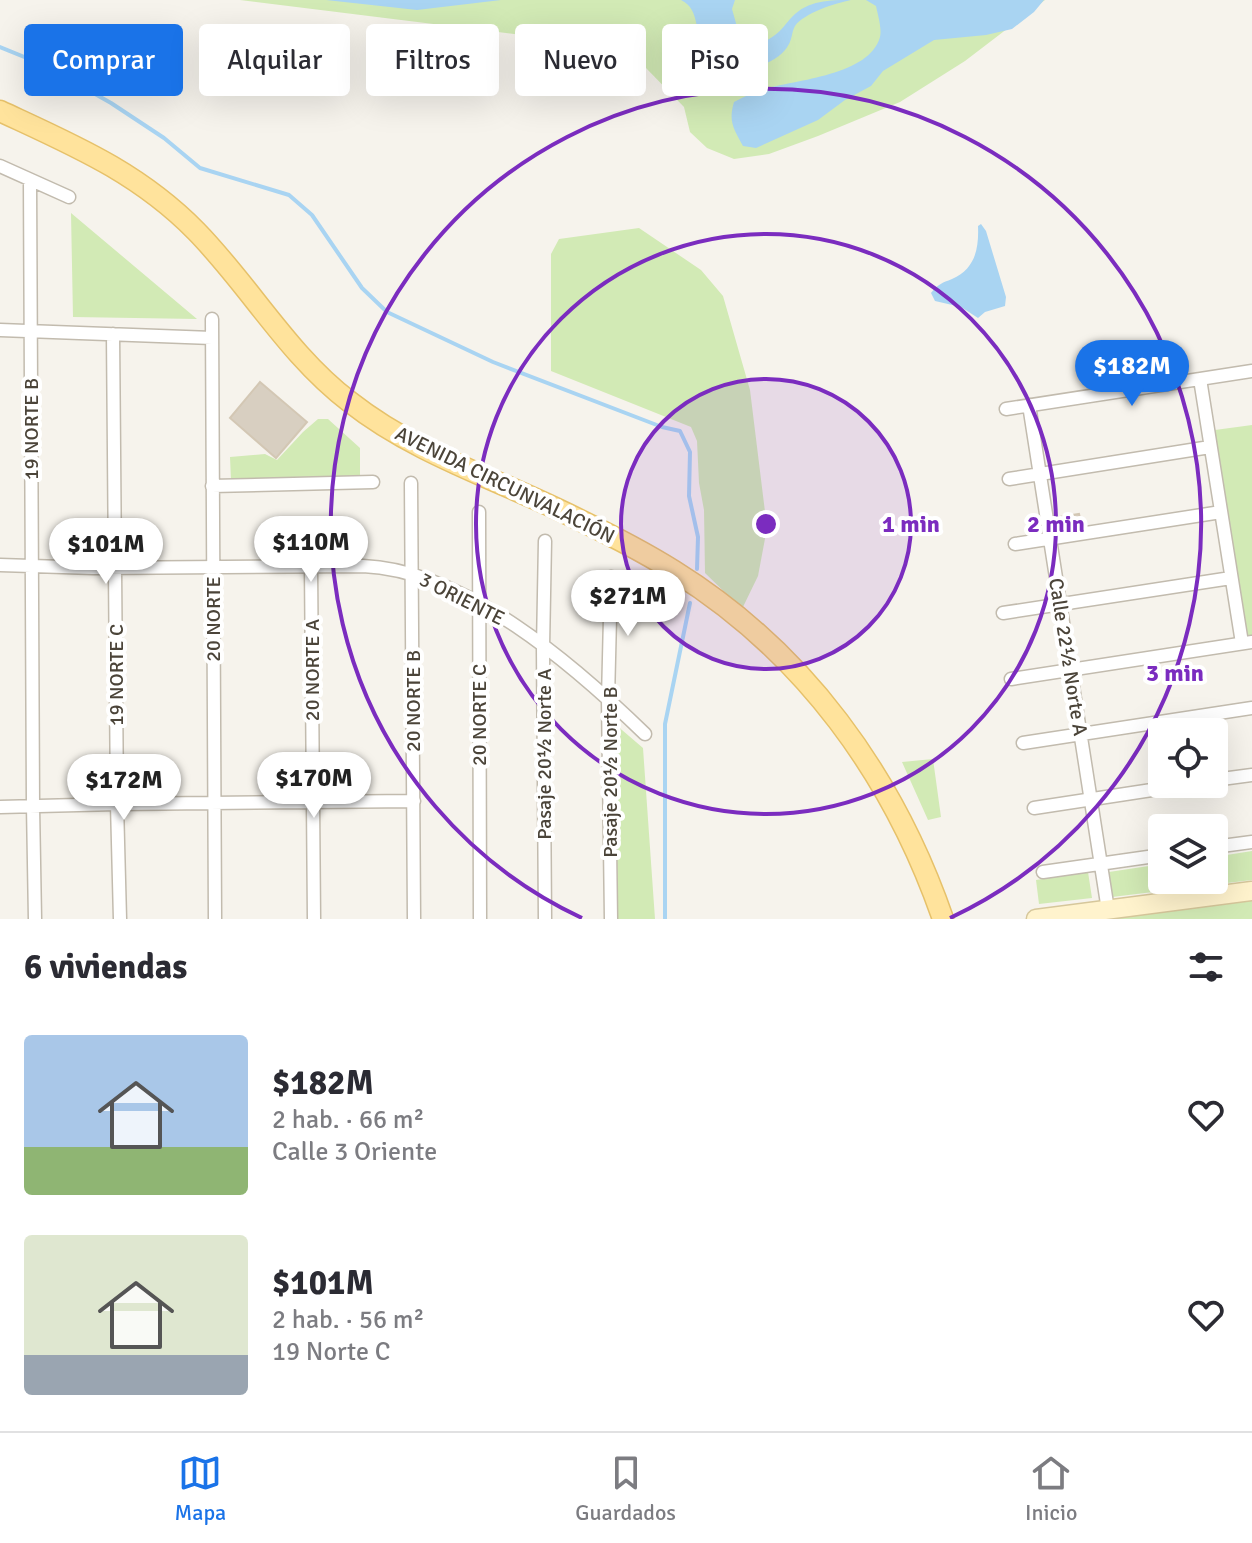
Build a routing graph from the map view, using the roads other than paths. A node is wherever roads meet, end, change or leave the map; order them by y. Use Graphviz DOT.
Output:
graph roads {
  1 [pos="0,111"];
  2 [pos="0,166"];
  3 [pos="30,180"];
  4 [pos="69,197"];
  5 [pos="212,319"];
  6 [pos="0,330"];
  7 [pos="31,331"];
  8 [pos="113,334"];
  9 [pos="212,338"];
  10 [pos="1252,371"];
  11 [pos="1200,379"];
  12 [pos="1029,405"];
  13 [pos="1006,409"];
  14 [pos="1210,447"];
  15 [pos="1040,474"];
  16 [pos="1009,479"];
  17 [pos="373,482"];
  18 [pos="411,483"];
  19 [pos="212,486"];
  20 [pos="479,512"];
  21 [pos="1221,512"];
  22 [pos="1050,539"];
  23 [pos="545,541"];
  24 [pos="1015,544"];
  25 [pos="0,565"];
  26 [pos="32,566"];
  27 [pos="213,566"];
  28 [pos="311,566"];
  29 [pos="116,568"];
  30 [pos="413,573"];
  31 [pos="611,577"];
  32 [pos="1231,578"];
  33 [pos="478,604"];
  34 [pos="1060,604"];
  35 [pos="1003,613"];
  36 [pos="1247,643"];
  37 [pos="543,647"];
  38 [pos="1070,670"];
  39 [pos="1011,679"];
  40 [pos="608,699"];
  41 [pos="1252,708"];
  42 [pos="645,734"];
  43 [pos="1080,734"];
  44 [pos="1023,743"];
  45 [pos="1252,775"];
  46 [pos="1228,778"];
  47 [pos="1148,791"];
  48 [pos="1090,800"];
  49 [pos="414,801"];
  50 [pos="313,802"];
  51 [pos="214,803"];
  52 [pos="117,804"];
  53 [pos="33,806"];
  54 [pos="0,807"];
  55 [pos="1034,808"];
  56 [pos="1252,842"];
  57 [pos="1228,845"];
  58 [pos="1148,857"];
  59 [pos="1101,864"];
  60 [pos="1043,872"];
  61 [pos="1252,891"];
  62 [pos="1108,910"];
  63 [pos="35,919"];
  64 [pos="120,919"];
  65 [pos="215,919"];
  66 [pos="314,919"];
  67 [pos="414,919"];
  68 [pos="480,919"];
  69 [pos="545,919"];
  70 [pos="611,919"];
  71 [pos="943,919"];
  72 [pos="1036,919"];
  1 -- 71 [label="main road, AVENIDA CIRCUNVALACIÓN"];
  2 -- 3 [label="street"];
  3 -- 4 [label="street"];
  3 -- 7 [label="street, 19 NORTE B"];
  5 -- 9 [label="street, 20 NORTE"];
  6 -- 7 [label="street"];
  7 -- 8 [label="street"];
  7 -- 26 [label="street, 19 NORTE B"];
  8 -- 9 [label="street"];
  8 -- 29 [label="street, 19 NORTE C"];
  9 -- 19 [label="street, 20 NORTE"];
  10 -- 11 [label="street"];
  11 -- 12 [label="street"];
  11 -- 14 [label="street"];
  12 -- 13 [label="street"];
  12 -- 15 [label="street, Calle 22½ Norte A"];
  14 -- 15 [label="street"];
  14 -- 21 [label="street"];
  15 -- 16 [label="street"];
  15 -- 22 [label="street, Calle 22½ Norte A"];
  17 -- 19 [label="street"];
  18 -- 30 [label="street, 20 NORTE B"];
  19 -- 27 [label="street, 20 NORTE"];
  20 -- 33 [label="street, 20 NORTE C"];
  21 -- 22 [label="street"];
  21 -- 32 [label="street"];
  22 -- 24 [label="street"];
  22 -- 34 [label="street, Calle 22½ Norte A"];
  23 -- 37 [label="street, Pasaje 20½ Norte A"];
  25 -- 26 [label="street, 3 ORIENTE"];
  26 -- 29 [label="street, 3 ORIENTE"];
  26 -- 53 [label="street, 19 NORTE B"];
  27 -- 28 [label="street, 3 ORIENTE"];
  27 -- 29 [label="street, 3 ORIENTE"];
  27 -- 51 [label="street, 20 NORTE"];
  28 -- 30 [label="street, 3 ORIENTE"];
  28 -- 50 [label="street, 20 NORTE A"];
  29 -- 52 [label="street, 19 NORTE C"];
  30 -- 33 [label="street, 3 ORIENTE"];
  30 -- 49 [label="street, 20 NORTE B"];
  31 -- 40 [label="street, Pasaje 20½ Norte B"];
  32 -- 34 [label="street"];
  32 -- 36 [label="street"];
  33 -- 37 [label="street, 3 ORIENTE"];
  33 -- 68 [label="street, 20 NORTE C"];
  34 -- 35 [label="street"];
  34 -- 38 [label="street, Calle 22½ Norte A"];
  36 -- 38 [label="street"];
  37 -- 40 [label="street, 3 ORIENTE"];
  37 -- 69 [label="street, Pasaje 20½ Norte A"];
  38 -- 39 [label="street"];
  38 -- 43 [label="street, Calle 22½ Norte A"];
  40 -- 42 [label="street, 3 ORIENTE"];
  40 -- 70 [label="street, Pasaje 20½ Norte B"];
  41 -- 43 [label="street"];
  43 -- 44 [label="street"];
  43 -- 48 [label="street, Calle 22½ Norte A"];
  45 -- 46 [label="street"];
  47 -- 48 [label="street"];
  48 -- 55 [label="street"];
  48 -- 59 [label="street, Calle 22½ Norte A"];
  49 -- 50 [label="street"];
  49 -- 67 [label="street, 20 NORTE B"];
  50 -- 51 [label="street"];
  50 -- 66 [label="street, 20 NORTE A"];
  51 -- 52 [label="street"];
  51 -- 65 [label="street, 20 NORTE"];
  52 -- 53 [label="street"];
  52 -- 64 [label="street, 19 NORTE C"];
  53 -- 54 [label="street"];
  53 -- 63 [label="street, 19 NORTE B"];
  56 -- 57 [label="street"];
  58 -- 59 [label="street"];
  59 -- 60 [label="street"];
  59 -- 62 [label="street, Calle 22½ Norte A"];
  61 -- 62 [label="street"];
  62 -- 72 [label="street"];
}
